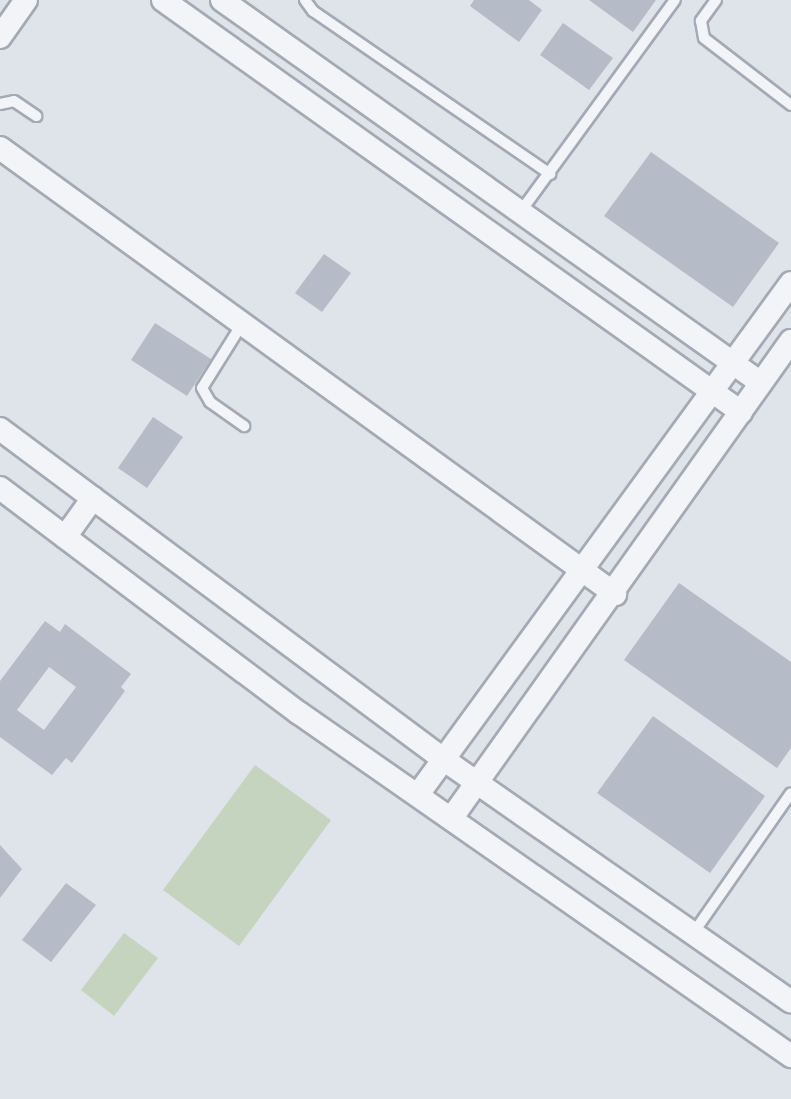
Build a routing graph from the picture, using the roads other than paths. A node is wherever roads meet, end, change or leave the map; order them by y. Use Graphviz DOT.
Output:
graph roads {
  1 [pos="26,0"];
  2 [pos="162,0"];
  3 [pos="222,0"];
  4 [pos="305,0"];
  5 [pos="675,0"];
  6 [pos="716,0"];
  7 [pos="0,37"];
  8 [pos="0,104"];
  9 [pos="791,105"];
  10 [pos="383,114"];
  11 [pos="36,116"];
  12 [pos="365,141"];
  13 [pos="0,148"];
  14 [pos="550,174"];
  15 [pos="521,212"];
  16 [pos="791,283"];
  17 [pos="242,324"];
  18 [pos="791,341"];
  19 [pos="730,362"];
  20 [pos="761,383"];
  21 [pos="709,390"];
  22 [pos="741,412"];
  23 [pos="244,426"];
  24 [pos="0,429"];
  25 [pos="0,488"];
  26 [pos="93,498"];
  27 [pos="65,537"];
  28 [pos="582,572"];
  29 [pos="615,594"];
  30 [pos="443,759"];
  31 [pos="477,779"];
  32 [pos="419,794"];
  33 [pos="791,794"];
  34 [pos="453,816"];
  35 [pos="694,932"];
  36 [pos="790,1000"];
  37 [pos="791,1056"];
  1 -- 7 [label="street"];
  2 -- 12 [label="street"];
  3 -- 10 [label="street"];
  4 -- 14 [label="lane"];
  5 -- 14 [label="lane"];
  6 -- 9 [label="lane"];
  8 -- 11 [label="lane"];
  10 -- 12 [label="street"];
  10 -- 15 [label="street"];
  12 -- 21 [label="street"];
  13 -- 17 [label="street"];
  14 -- 15 [label="lane"];
  15 -- 19 [label="street"];
  16 -- 19 [label="street"];
  17 -- 23 [label="lane"];
  17 -- 28 [label="street"];
  18 -- 20 [label="street"];
  19 -- 20 [label="street"];
  19 -- 21 [label="street"];
  20 -- 22 [label="street"];
  21 -- 22 [label="street"];
  21 -- 28 [label="street"];
  22 -- 29 [label="street"];
  24 -- 26 [label="street"];
  25 -- 27 [label="street"];
  26 -- 27 [label="street"];
  26 -- 30 [label="street"];
  27 -- 32 [label="street"];
  28 -- 29 [label="street"];
  28 -- 30 [label="street"];
  29 -- 31 [label="street"];
  30 -- 31 [label="street"];
  30 -- 32 [label="street"];
  31 -- 34 [label="street"];
  31 -- 35 [label="street"];
  32 -- 34 [label="street"];
  33 -- 35 [label="lane"];
  34 -- 37 [label="street"];
  35 -- 36 [label="street"];
}
